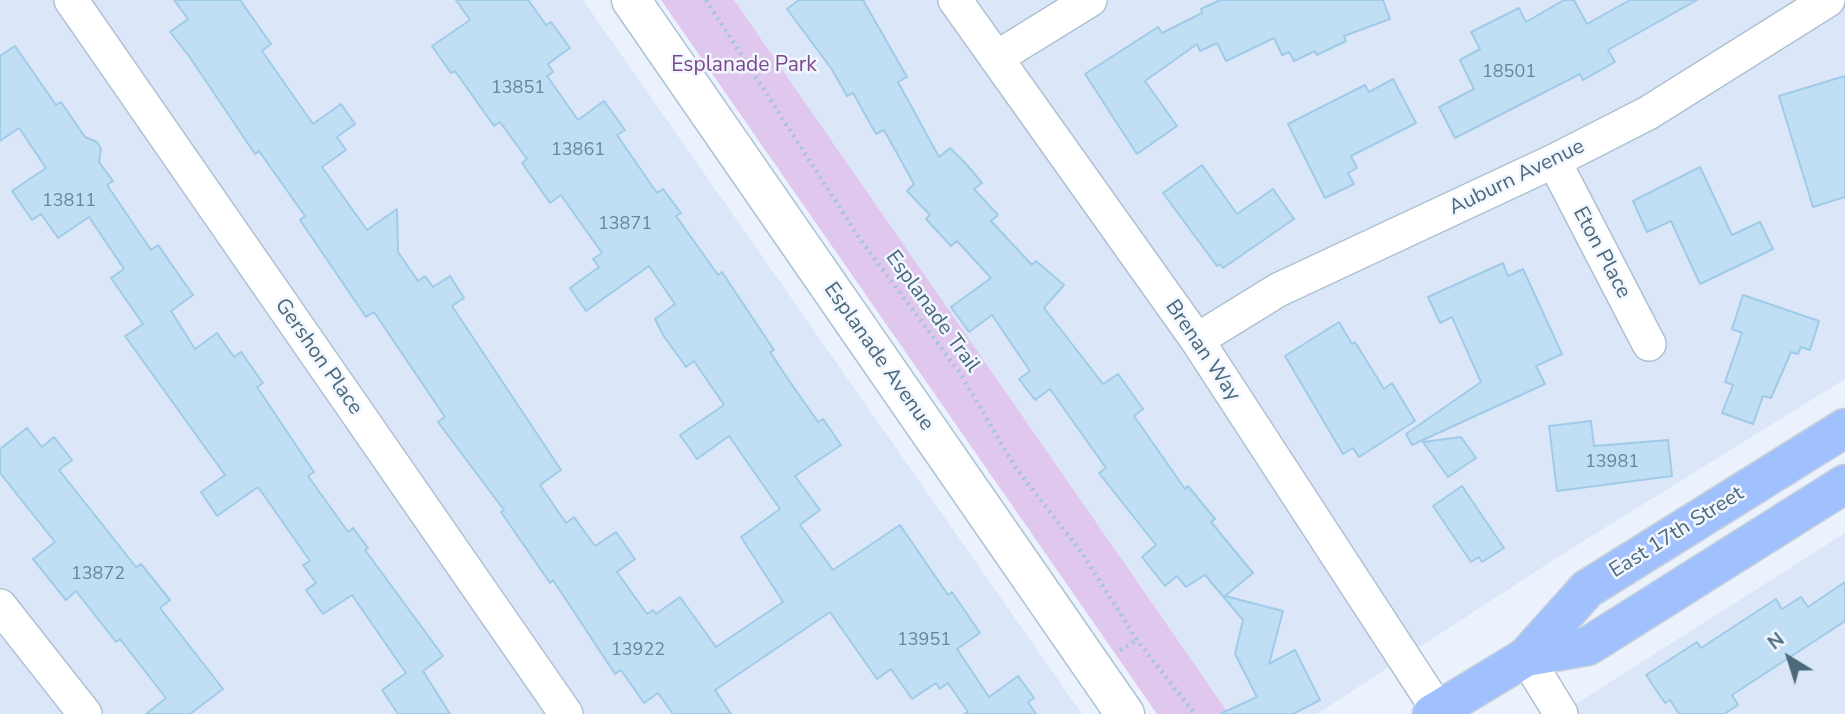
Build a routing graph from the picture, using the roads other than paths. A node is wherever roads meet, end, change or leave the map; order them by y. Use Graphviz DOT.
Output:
graph roads {
  1 [pos="71,0"];
  2 [pos="631,0"];
  3 [pos="956,0"];
  4 [pos="1090,0"];
  5 [pos="1828,0"];
  6 [pos="996,58"];
  7 [pos="1554,161"];
  8 [pos="1197,340"];
  9 [pos="1649,344"];
  10 [pos="1845,428"];
  11 [pos="1845,484"];
  12 [pos="0,606"];
  13 [pos="1525,657"];
  14 [pos="1435,712"];
  15 [pos="85,714"];
  16 [pos="566,714"];
  17 [pos="1125,714"];
  18 [pos="1561,714"];
  1 -- 16 [label="street, Gershon Place"];
  2 -- 17 [label="street, Esplanade Avenue"];
  3 -- 6 [label="street, Brenan Way"];
  4 -- 6 [label="street"];
  5 -- 7 [label="street, Auburn Avenue"];
  6 -- 8 [label="street, Brenan Way"];
  7 -- 8 [label="street, Auburn Avenue"];
  7 -- 9 [label="street, Eton Place"];
  8 -- 14 [label="street, Brenan Way"];
  10 -- 13 [label="main road, East 17th Street"];
  11 -- 13 [label="main road, East 17th Street"];
  12 -- 15 [label="street"];
  13 -- 14 [label="main road, East 17th Street"];
  13 -- 18 [label="street"];
}
